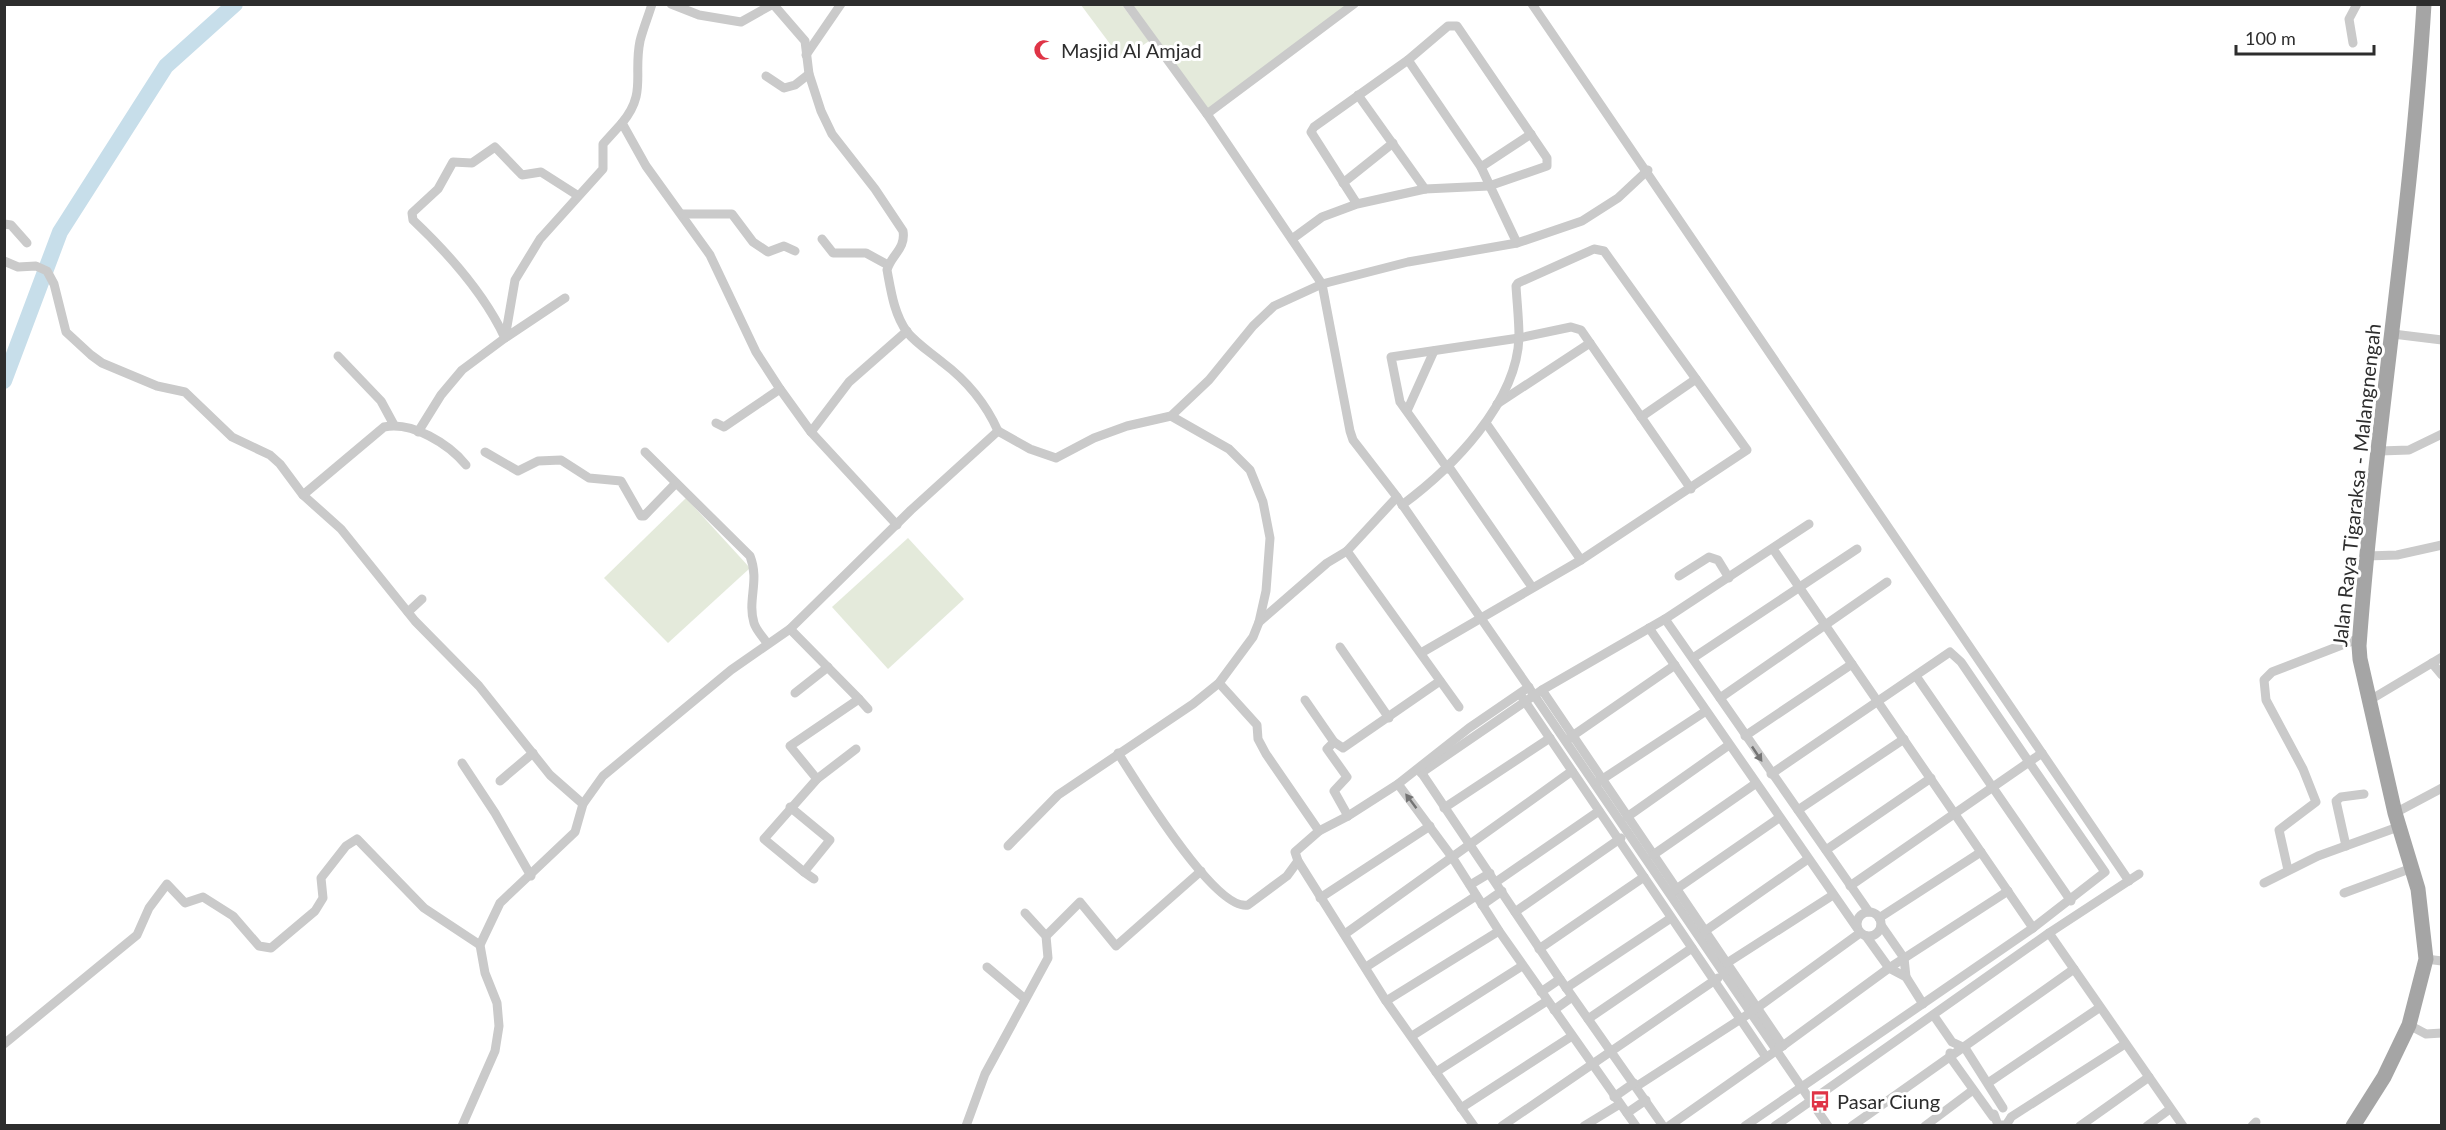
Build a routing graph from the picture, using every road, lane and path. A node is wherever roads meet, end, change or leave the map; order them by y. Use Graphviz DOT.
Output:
graph roads {
  1 [pos="652,4"];
  2 [pos="671,4"];
  3 [pos="773,4"];
  4 [pos="841,4"];
  5 [pos="1127,4"];
  6 [pos="1354,4"];
  7 [pos="1533,4"];
  8 [pos="2357,4"];
  9 [pos="2424,4"];
  10 [pos="2353,43"];
  11 [pos="806,55"];
  12 [pos="1408,60"];
  13 [pos="809,74"];
  14 [pos="766,76"];
  15 [pos="1358,95"];
  16 [pos="1208,114"];
  17 [pos="622,123"];
  18 [pos="1531,134"];
  19 [pos="1393,143"];
  20 [pos="1481,167"];
  21 [pos="1648,170"];
  22 [pos="1343,183"];
  23 [pos="1490,186"];
  24 [pos="1425,189"];
  25 [pos="577,195"];
  26 [pos="1357,204"];
  27 [pos="683,214"];
  28 [pos="4,224"];
  29 [pos="1292,239"];
  30 [pos="822,240"];
  31 [pos="27,243"];
  32 [pos="1517,243"];
  33 [pos="795,251"];
  34 [pos="4,261"];
  35 [pos="888,265"];
  36 [pos="1322,284"];
  37 [pos="565,298"];
  38 [pos="907,331"];
  39 [pos="2393,334"];
  40 [pos="1519,338"];
  41 [pos="505,339"];
  42 [pos="2442,340"];
  43 [pos="1590,343"];
  44 [pos="1434,351"];
  45 [pos="338,356"];
  46 [pos="1696,379"];
  47 [pos="780,389"];
  48 [pos="1497,404"];
  49 [pos="1407,411"];
  50 [pos="1171,416"];
  51 [pos="1641,417"];
  52 [pos="716,423"];
  53 [pos="1486,423"];
  54 [pos="394,425"];
  55 [pos="998,431"];
  56 [pos="418,432"];
  57 [pos="811,432"];
  58 [pos="2442,434"];
  59 [pos="2380,451"];
  60 [pos="484,452"];
  61 [pos="645,452"];
  62 [pos="466,465"];
  63 [pos="1448,468"];
  64 [pos="675,483"];
  65 [pos="1691,489"];
  66 [pos="303,495"];
  67 [pos="1400,501"];
  68 [pos="1809,524"];
  69 [pos="897,525"];
  70 [pos="2442,545"];
  71 [pos="1773,549"];
  72 [pos="1857,549"];
  73 [pos="1347,551"];
  74 [pos="2367,556"];
  75 [pos="1581,560"];
  76 [pos="1679,576"];
  77 [pos="1729,578"];
  78 [pos="1887,582"];
  79 [pos="1532,587"];
  80 [pos="1800,587"];
  81 [pos="422,599"];
  82 [pos="408,612"];
  83 [pos="1480,618"];
  84 [pos="1665,619"];
  85 [pos="1259,622"];
  86 [pos="1825,624"];
  87 [pos="1649,628"];
  88 [pos="790,629"];
  89 [pos="2360,638"];
  90 [pos="767,643"];
  91 [pos="1340,647"];
  92 [pos="1421,653"];
  93 [pos="2442,657"];
  94 [pos="1693,658"];
  95 [pos="2432,663"];
  96 [pos="1852,664"];
  97 [pos="1675,665"];
  98 [pos="828,667"];
  99 [pos="2442,675"];
  100 [pos="1916,676"];
  101 [pos="1440,681"];
  102 [pos="1219,683"];
  103 [pos="795,693"];
  104 [pos="1530,693"];
  105 [pos="1717,694"];
  106 [pos="859,699"];
  107 [pos="1305,700"];
  108 [pos="1699,700"];
  109 [pos="2370,700"];
  110 [pos="1878,702"];
  111 [pos="1459,707"];
  112 [pos="1726,708"];
  113 [pos="868,709"];
  114 [pos="1708,714"];
  115 [pos="1389,718"];
  116 [pos="1745,736"];
  117 [pos="1568,738"];
  118 [pos="1904,739"];
  119 [pos="1334,742"];
  120 [pos="1553,742"];
  121 [pos="1730,745"];
  122 [pos="856,749"];
  123 [pos="533,753"];
  124 [pos="1118,753"];
  125 [pos="2042,753"];
  126 [pos="2029,762"];
  127 [pos="462,763"];
  128 [pos="1419,770"];
  129 [pos="1572,771"];
  130 [pos="1771,774"];
  131 [pos="1931,778"];
  132 [pos="817,779"];
  133 [pos="500,780"];
  134 [pos="1398,783"];
  135 [pos="1594,784"];
  136 [pos="1755,784"];
  137 [pos="2442,788"];
  138 [pos="1994,789"];
  139 [pos="2364,794"];
  140 [pos="583,804"];
  141 [pos="790,807"];
  142 [pos="1795,807"];
  143 [pos="1444,808"];
  144 [pos="1599,811"];
  145 [pos="1955,814"];
  146 [pos="1348,816"];
  147 [pos="1778,816"];
  148 [pos="1627,817"];
  149 [pos="1804,819"];
  150 [pos="2396,820"];
  151 [pos="1430,826"];
  152 [pos="1787,830"];
  153 [pos="1319,831"];
  154 [pos="1631,831"];
  155 [pos="1618,840"];
  156 [pos="1470,844"];
  157 [pos="1008,846"];
  158 [pos="2346,846"];
  159 [pos="1826,850"];
  160 [pos="1981,852"];
  161 [pos="1653,855"];
  162 [pos="1452,857"];
  163 [pos="1808,859"];
  164 [pos="1298,861"];
  165 [pos="2412,868"];
  166 [pos="2288,870"];
  167 [pos="1201,871"];
  168 [pos="804,872"];
  169 [pos="1490,873"];
  170 [pos="2139,874"];
  171 [pos="531,876"];
  172 [pos="1644,877"];
  173 [pos="814,879"];
  174 [pos="2129,881"];
  175 [pos="1496,882"];
  176 [pos="2264,883"];
  177 [pos="1470,885"];
  178 [pos="1850,886"];
  179 [pos="1502,891"];
  180 [pos="2008,891"];
  181 [pos="1673,892"];
  182 [pos="2344,893"];
  183 [pos="1833,895"];
  184 [pos="1476,896"];
  185 [pos="1320,898"];
  186 [pos="1659,900"];
  187 [pos="2071,901"];
  188 [pos="1482,905"];
  189 [pos="1515,912"];
  190 [pos="1869,912"];
  191 [pos="1025,913"];
  192 [pos="1671,918"];
  193 [pos="1880,922"];
  194 [pos="2033,928"];
  195 [pos="1499,931"];
  196 [pos="1705,931"];
  197 [pos="1861,932"];
  198 [pos="2049,933"];
  199 [pos="1345,934"];
  200 [pos="1046,936"];
  201 [pos="480,945"];
  202 [pos="1692,948"];
  203 [pos="1539,949"];
  204 [pos="1904,958"];
  205 [pos="2434,960"];
  206 [pos="1522,966"];
  207 [pos="987,967"];
  208 [pos="1366,967"];
  209 [pos="1728,968"];
  210 [pos="1889,968"];
  211 [pos="2074,969"];
  212 [pos="1906,977"];
  213 [pos="1560,979"];
  214 [pos="1714,981"];
  215 [pos="1566,988"];
  216 [pos="1544,996"];
  217 [pos="1572,997"];
  218 [pos="1025,999"];
  219 [pos="1386,1001"];
  220 [pos="1923,1004"];
  221 [pos="2099,1008"];
  222 [pos="1554,1010"];
  223 [pos="1754,1010"];
  224 [pos="1934,1016"];
  225 [pos="1740,1018"];
  226 [pos="1588,1019"];
  227 [pos="2409,1025"];
  228 [pos="2442,1033"];
  229 [pos="1412,1036"];
  230 [pos="1572,1036"];
  231 [pos="1952,1042"];
  232 [pos="4,1044"];
  233 [pos="2125,1044"];
  234 [pos="1780,1048"];
  235 [pos="1965,1048"];
  236 [pos="1611,1052"];
  237 [pos="1766,1057"];
  238 [pos="1950,1057"];
  239 [pos="1593,1064"];
  240 [pos="1436,1072"];
  241 [pos="2149,1077"];
  242 [pos="1988,1083"];
  243 [pos="1635,1085"];
  244 [pos="1802,1086"];
  245 [pos="1973,1090"];
  246 [pos="1617,1100"];
  247 [pos="1646,1100"];
  248 [pos="1811,1101"];
  249 [pos="1461,1108"];
  250 [pos="2003,1108"];
  251 [pos="2170,1109"];
  252 [pos="1626,1113"];
  253 [pos="2012,1120"];
  254 [pos="1996,1123"];
  255 [pos="462,1125"];
  256 [pos="966,1125"];
  257 [pos="1474,1125"];
  258 [pos="1502,1125"];
  259 [pos="1584,1125"];
  260 [pos="1636,1125"];
  261 [pos="1663,1125"];
  262 [pos="1668,1125"];
  263 [pos="1745,1125"];
  264 [pos="1775,1125"];
  265 [pos="1828,1125"];
  266 [pos="1852,1125"];
  267 [pos="1926,1125"];
  268 [pos="2079,1125"];
  269 [pos="2146,1125"];
  270 [pos="2183,1125"];
  271 [pos="2353,1125"];
  1 -- 17 [label="street"];
  2 -- 3 [label="street"];
  3 -- 11 [label="street"];
  4 -- 11 [label="street"];
  5 -- 16 [label="street"];
  6 -- 16 [label="street"];
  7 -- 21 [label="street"];
  8 -- 10 [label="street"];
  9 -- 39 [label="main road, Jalan Raya Tigaraksa - Malangnengah"];
  11 -- 13 [label="street"];
  12 -- 15 [label="street"];
  12 -- 18 [label="street"];
  12 -- 20 [label="street"];
  13 -- 14 [label="street"];
  13 -- 35 [label="street"];
  15 -- 19 [label="street"];
  15 -- 22 [label="street"];
  16 -- 29 [label="street"];
  17 -- 25 [label="street"];
  17 -- 27 [label="street"];
  18 -- 20 [label="street"];
  18 -- 23 [label="street"];
  19 -- 22 [label="street"];
  19 -- 24 [label="street"];
  20 -- 23 [label="street"];
  21 -- 32 [label="street"];
  21 -- 125 [label="street"];
  22 -- 26 [label="street"];
  23 -- 24 [label="street"];
  23 -- 32 [label="street"];
  24 -- 26 [label="street"];
  25 -- 41 [label="street"];
  25 -- 41 [label="street"];
  26 -- 29 [label="street"];
  27 -- 33 [label="street"];
  27 -- 47 [label="street"];
  28 -- 31 [label="street"];
  29 -- 36 [label="street"];
  30 -- 35 [label="street"];
  32 -- 36 [label="street"];
  34 -- 66 [label="street"];
  35 -- 38 [label="street"];
  36 -- 50 [label="street"];
  36 -- 67 [label="street"];
  37 -- 41 [label="street"];
  38 -- 55 [label="street"];
  38 -- 57 [label="street"];
  39 -- 42 [label="street"];
  39 -- 59 [label="main road, Jalan Raya Tigaraksa - Malangnengah"];
  40 -- 43 [label="street"];
  40 -- 44 [label="street"];
  40 -- 46 [label="street"];
  40 -- 48 [label="street"];
  41 -- 56 [label="street"];
  43 -- 48 [label="street"];
  43 -- 51 [label="street"];
  44 -- 49 [label="street"];
  44 -- 49 [label="street"];
  45 -- 54 [label="street"];
  46 -- 51 [label="street"];
  46 -- 65 [label="street"];
  47 -- 52 [label="street"];
  47 -- 57 [label="street"];
  48 -- 53 [label="street"];
  49 -- 63 [label="street"];
  50 -- 55 [label="street"];
  50 -- 85 [label="street"];
  51 -- 65 [label="street"];
  53 -- 63 [label="street"];
  53 -- 75 [label="street"];
  54 -- 56 [label="street"];
  54 -- 66 [label="street"];
  55 -- 69 [label="street"];
  56 -- 62 [label="street"];
  57 -- 69 [label="street"];
  58 -- 59 [label="street"];
  59 -- 74 [label="main road, Jalan Raya Tigaraksa - Malangnengah"];
  60 -- 64 [label="street"];
  61 -- 64 [label="street"];
  63 -- 67 [label="street"];
  63 -- 79 [label="street"];
  64 -- 90 [label="street"];
  65 -- 75 [label="street"];
  66 -- 82 [label="street"];
  67 -- 73 [label="street"];
  67 -- 83 [label="street"];
  68 -- 71 [label="street"];
  69 -- 88 [label="street"];
  70 -- 74 [label="street"];
  71 -- 77 [label="street"];
  71 -- 80 [label="street"];
  72 -- 80 [label="street"];
  73 -- 85 [label="street"];
  73 -- 92 [label="street"];
  74 -- 89 [label="main road, Jalan Raya Tigaraksa - Malangnengah"];
  75 -- 79 [label="street"];
  76 -- 77 [label="street"];
  77 -- 84 [label="street"];
  78 -- 86 [label="street"];
  79 -- 83 [label="street"];
  80 -- 86 [label="street"];
  80 -- 94 [label="street"];
  81 -- 82 [label="street"];
  82 -- 123 [label="street"];
  83 -- 92 [label="street"];
  83 -- 104 [label="street"];
  84 -- 87 [label="street"];
  84 -- 94 [label="street"];
  85 -- 102 [label="street"];
  86 -- 96 [label="street"];
  86 -- 105 [label="street"];
  87 -- 97 [label="street"];
  87 -- 104 [label="street"];
  88 -- 90 [label="street"];
  88 -- 98 [label="street"];
  89 -- 109 [label="main road, Jalan Raya Tigaraksa - Malangnengah"];
  89 -- 166 [label="street"];
  90 -- 140 [label="street"];
  91 -- 115 [label="street"];
  92 -- 101 [label="street"];
  93 -- 95 [label="street"];
  94 -- 105 [label="street"];
  95 -- 99 [label="street"];
  95 -- 109 [label="street"];
  96 -- 110 [label="street"];
  96 -- 116 [label="street"];
  97 -- 108 [label="street"];
  97 -- 117 [label="street"];
  98 -- 103 [label="street"];
  98 -- 106 [label="street"];
  100 -- 110 [label="street"];
  100 -- 126 [label="street"];
  100 -- 138 [label="street"];
  101 -- 111 [label="street"];
  101 -- 115 [label="street"];
  102 -- 124 [label="street"];
  102 -- 153 [label="street"];
  104 -- 117 [label="street"];
  104 -- 120 [label="street"];
  104 -- 128 [label="street"];
  105 -- 108 [label="street"];
  105 -- 112 [label="street"];
  106 -- 113 [label="street"];
  106 -- 132 [label="street"];
  107 -- 119 [label="street"];
  108 -- 114 [label="street"];
  109 -- 150 [label="main road, Jalan Raya Tigaraksa - Malangnengah"];
  110 -- 118 [label="street"];
  110 -- 130 [label="street"];
  112 -- 114 [label="street"];
  112 -- 116 [label="street"];
  114 -- 121 [label="street"];
  114 -- 135 [label="street"];
  115 -- 119 [label="street"];
  116 -- 130 [label="street, one-way"];
  117 -- 120 [label="street"];
  117 -- 135 [label="street"];
  118 -- 131 [label="street"];
  118 -- 142 [label="street"];
  119 -- 146 [label="street"];
  120 -- 129 [label="street"];
  120 -- 143 [label="street"];
  121 -- 136 [label="street"];
  121 -- 148 [label="street"];
  122 -- 132 [label="street"];
  123 -- 133 [label="street"];
  123 -- 140 [label="street"];
  124 -- 157 [label="street"];
  124 -- 167 [label="street"];
  125 -- 126 [label="street"];
  125 -- 174 [label="street"];
  126 -- 138 [label="street"];
  126 -- 187 [label="street"];
  127 -- 171 [label="street"];
  128 -- 134 [label="street"];
  128 -- 143 [label="street"];
  129 -- 135 [label="street"];
  129 -- 156 [label="street"];
  130 -- 142 [label="street"];
  131 -- 145 [label="street"];
  131 -- 159 [label="street"];
  132 -- 141 [label="street"];
  134 -- 146 [label="street"];
  151 -- 134 [label="street, one-way"];
  135 -- 144 [label="street"];
  135 -- 148 [label="street"];
  135 -- 154 [label="street"];
  136 -- 147 [label="street"];
  136 -- 161 [label="street"];
  137 -- 150 [label="street"];
  138 -- 145 [label="street"];
  138 -- 187 [label="street"];
  139 -- 158 [label="street"];
  140 -- 171 [label="street"];
  141 -- 168 [label="street"];
  141 -- 168 [label="street"];
  142 -- 147 [label="street"];
  142 -- 149 [label="street"];
  143 -- 156 [label="street"];
  144 -- 155 [label="street"];
  144 -- 175 [label="street"];
  145 -- 160 [label="street"];
  145 -- 178 [label="street"];
  146 -- 153 [label="street"];
  147 -- 152 [label="street"];
  147 -- 181 [label="street"];
  148 -- 154 [label="street"];
  149 -- 152 [label="street"];
  149 -- 159 [label="street"];
  150 -- 158 [label="street"];
  150 -- 165 [label="main road, Jalan Raya Tigaraksa - Malangnengah"];
  151 -- 162 [label="street"];
  151 -- 185 [label="street"];
  152 -- 163 [label="street"];
  153 -- 164 [label="street"];
  154 -- 155 [label="street"];
  154 -- 161 [label="street"];
  154 -- 181 [label="street"];
  155 -- 172 [label="street"];
  155 -- 189 [label="street"];
  156 -- 162 [label="street"];
  156 -- 169 [label="street"];
  158 -- 166 [label="street"];
  159 -- 178 [label="street"];
  160 -- 180 [label="street"];
  160 -- 193 [label="street"];
  161 -- 181 [label="street"];
  162 -- 177 [label="street"];
  162 -- 199 [label="street"];
  163 -- 183 [label="street"];
  163 -- 196 [label="street"];
  164 -- 167 [label="street"];
  164 -- 185 [label="street"];
  165 -- 182 [label="street"];
  165 -- 205 [label="main road, Jalan Raya Tigaraksa - Malangnengah"];
  166 -- 176 [label="street"];
  167 -- 200 [label="street"];
  168 -- 173 [label="street"];
  169 -- 175 [label="street"];
  169 -- 177 [label="street"];
  170 -- 174 [label="street"];
  171 -- 201 [label="street"];
  172 -- 186 [label="street"];
  172 -- 203 [label="street"];
  174 -- 198 [label="street"];
  175 -- 179 [label="street"];
  177 -- 184 [label="street"];
  178 -- 190 [label="street"];
  179 -- 188 [label="street"];
  179 -- 189 [label="street"];
  180 -- 194 [label="street"];
  180 -- 204 [label="street"];
  181 -- 186 [label="street"];
  181 -- 196 [label="street"];
  181 -- 209 [label="street"];
  183 -- 197 [label="street"];
  183 -- 209 [label="street"];
  184 -- 188 [label="street"];
  184 -- 208 [label="street"];
  185 -- 199 [label="street"];
  186 -- 192 [label="street"];
  187 -- 194 [label="street"];
  188 -- 195 [label="street"];
  189 -- 203 [label="street"];
  190 -- 193 [label="street"];
  190 -- 197 [label="street"];
  191 -- 200 [label="street"];
  192 -- 202 [label="street"];
  192 -- 215 [label="street"];
  193 -- 197 [label="street"];
  193 -- 204 [label="street"];
  194 -- 220 [label="street"];
  195 -- 206 [label="street"];
  195 -- 219 [label="street"];
  196 -- 209 [label="street"];
  197 -- 210 [label="street"];
  197 -- 223 [label="street"];
  198 -- 211 [label="street"];
  198 -- 224 [label="street"];
  199 -- 208 [label="street"];
  200 -- 218 [label="street"];
  201 -- 232 [label="street"];
  201 -- 255 [label="street"];
  202 -- 214 [label="street"];
  202 -- 226 [label="street"];
  203 -- 213 [label="street"];
  204 -- 210 [label="street"];
  204 -- 212 [label="street"];
  205 -- 227 [label="main road, Jalan Raya Tigaraksa - Malangnengah"];
  206 -- 216 [label="street"];
  206 -- 229 [label="street"];
  207 -- 218 [label="street"];
  208 -- 219 [label="street"];
  209 -- 214 [label="street"];
  209 -- 223 [label="street"];
  210 -- 212 [label="street"];
  210 -- 234 [label="street"];
  211 -- 221 [label="street"];
  211 -- 235 [label="street"];
  212 -- 220 [label="street"];
  213 -- 215 [label="street"];
  213 -- 216 [label="street"];
  214 -- 225 [label="street"];
  214 -- 236 [label="street"];
  215 -- 217 [label="street"];
  216 -- 222 [label="street"];
  216 -- 240 [label="street"];
  217 -- 222 [label="street"];
  217 -- 226 [label="street"];
  218 -- 256 [label="street"];
  219 -- 229 [label="street"];
  220 -- 244 [label="street"];
  221 -- 233 [label="street"];
  221 -- 242 [label="street"];
  222 -- 230 [label="street"];
  223 -- 225 [label="street"];
  223 -- 234 [label="street"];
  224 -- 231 [label="street"];
  224 -- 248 [label="street"];
  225 -- 237 [label="street"];
  225 -- 243 [label="street"];
  226 -- 236 [label="street"];
  227 -- 228 [label="street"];
  227 -- 271 [label="main road, Jalan Raya Tigaraksa - Malangnengah"];
  229 -- 240 [label="street"];
  230 -- 239 [label="street"];
  230 -- 249 [label="street"];
  231 -- 235 [label="street"];
  231 -- 238 [label="street"];
  233 -- 241 [label="street"];
  233 -- 253 [label="street"];
  234 -- 237 [label="street"];
  234 -- 244 [label="street"];
  235 -- 238 [label="street"];
  235 -- 242 [label="street"];
  236 -- 239 [label="street"];
  236 -- 243 [label="street"];
  237 -- 262 [label="street"];
  238 -- 245 [label="street"];
  238 -- 266 [label="street"];
  239 -- 246 [label="street"];
  239 -- 258 [label="street"];
  240 -- 249 [label="street"];
  241 -- 251 [label="street"];
  241 -- 268 [label="street"];
  242 -- 250 [label="street"];
  243 -- 246 [label="street"];
  243 -- 247 [label="street"];
  244 -- 248 [label="street"];
  244 -- 263 [label="street"];
  245 -- 254 [label="street"];
  245 -- 267 [label="street"];
  246 -- 252 [label="street"];
  246 -- 259 [label="street"];
  247 -- 252 [label="street"];
  247 -- 261 [label="street"];
  248 -- 264 [label="street"];
  248 -- 265 [label="street"];
  249 -- 257 [label="street"];
  250 -- 253 [label="street"];
  250 -- 254 [label="street"];
  251 -- 269 [label="street"];
  251 -- 270 [label="street"];
  252 -- 260 [label="street"];
  253 -- 254 [label="street"];
}
